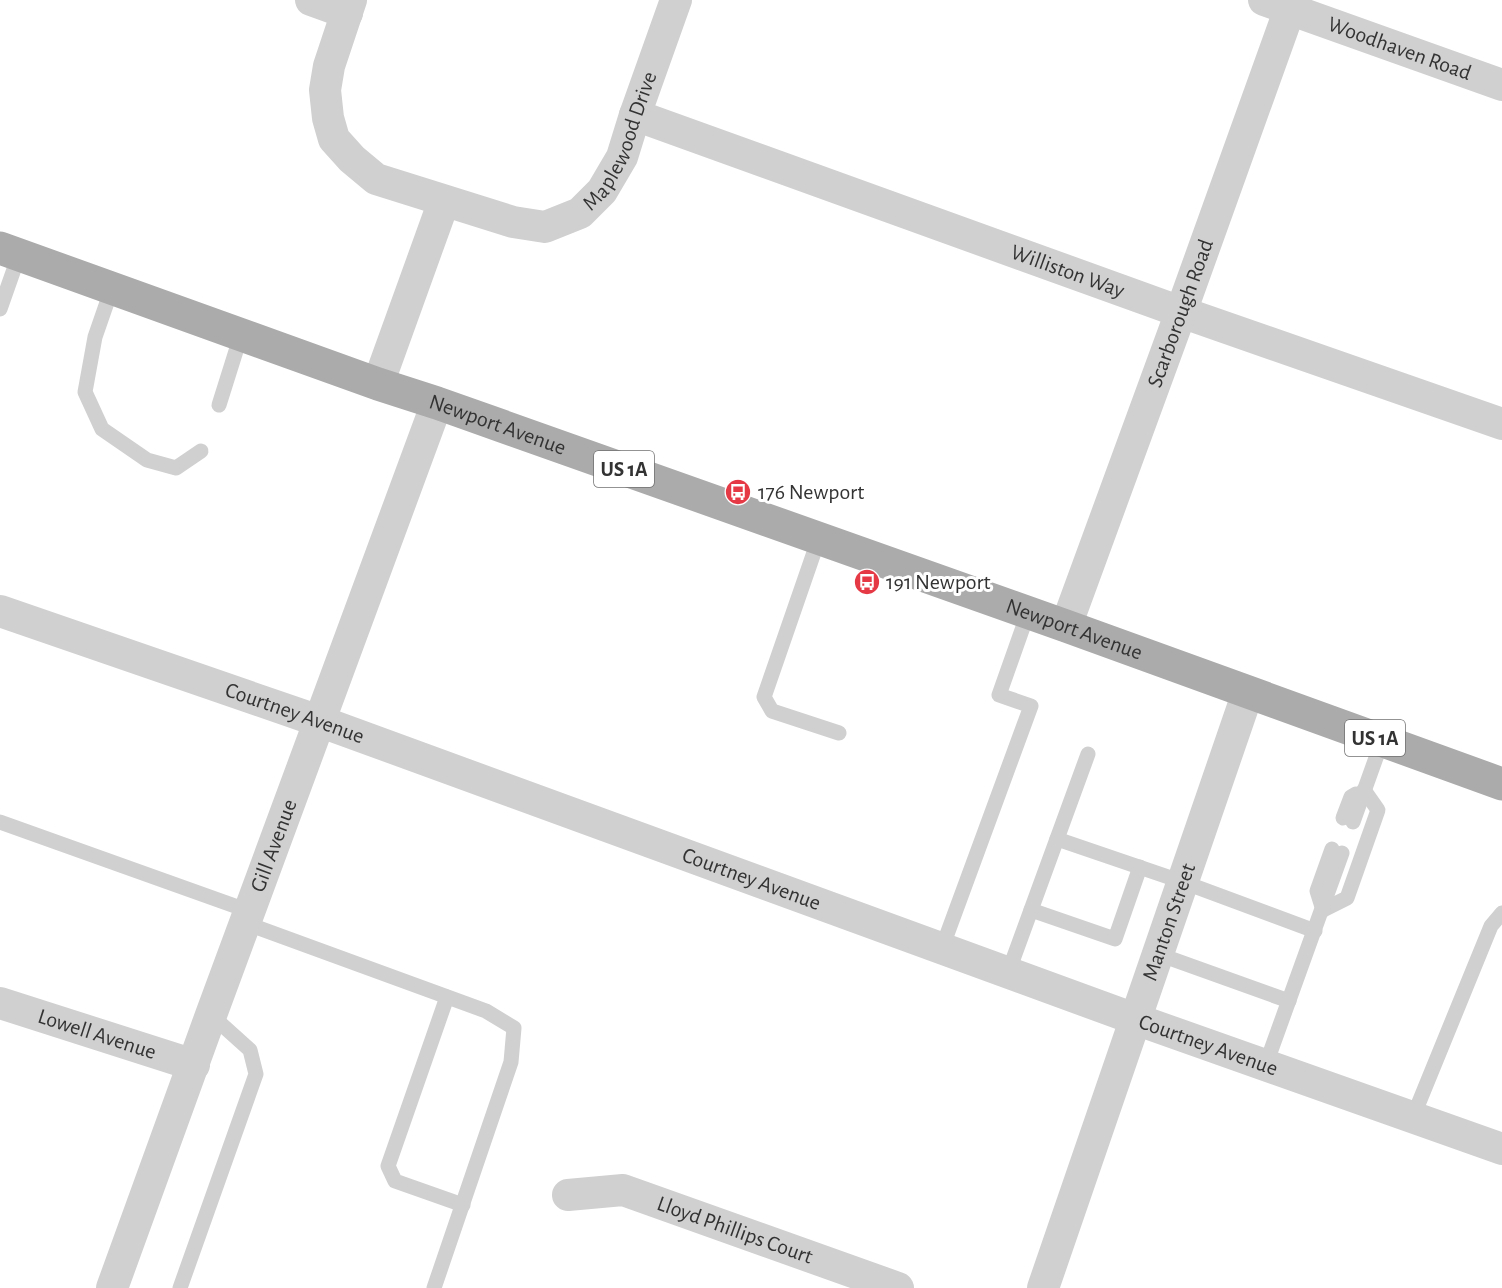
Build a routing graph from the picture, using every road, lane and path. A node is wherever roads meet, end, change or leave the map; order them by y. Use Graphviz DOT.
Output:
graph roads {
  1 [pos="311,0"];
  2 [pos="676,0"];
  3 [pos="1282,3"];
  4 [pos="349,6"];
  5 [pos="1502,86"];
  6 [pos="635,115"];
  7 [pos="444,201"];
  8 [pos="10,251"];
  9 [pos="112,288"];
  10 [pos="0,309"];
  11 [pos="1181,312"];
  12 [pos="241,334"];
  13 [pos="378,384"];
  14 [pos="437,403"];
  15 [pos="219,405"];
  16 [pos="1502,424"];
  17 [pos="201,451"];
  18 [pos="819,538"];
  19 [pos="0,611"];
  20 [pos="1028,613"];
  21 [pos="1066,626"];
  22 [pos="1248,692"];
  23 [pos="320,721"];
  24 [pos="838,733"];
  25 [pos="1382,741"];
  26 [pos="1088,754"];
  27 [pos="1502,784"];
  28 [pos="1364,790"];
  29 [pos="1348,820"];
  30 [pos="0,822"];
  31 [pos="1057,839"];
  32 [pos="1337,851"];
  33 [pos="1140,867"];
  34 [pos="1183,882"];
  35 [pos="1031,910"];
  36 [pos="1323,910"];
  37 [pos="1502,913"];
  38 [pos="247,917"];
  39 [pos="1315,931"];
  40 [pos="942,948"];
  41 [pos="1158,954"];
  42 [pos="1008,973"];
  43 [pos="447,997"];
  44 [pos="1289,1001"];
  45 [pos="0,1003"];
  46 [pos="211,1015"];
  47 [pos="1136,1019"];
  48 [pos="1266,1064"];
  49 [pos="194,1065"];
  50 [pos="1413,1117"];
  51 [pos="1502,1149"];
  52 [pos="568,1195"];
  53 [pos="463,1205"];
  54 [pos="112,1288"];
  55 [pos="180,1288"];
  56 [pos="434,1288"];
  57 [pos="898,1288"];
  58 [pos="1043,1288"];
  1 -- 4 [label="street"];
  2 -- 6 [label="street, Maplewood Drive"];
  3 -- 5 [label="street, Woodhaven Road"];
  3 -- 11 [label="street, Scarborough Road"];
  4 -- 7 [label="street, Maplewood Drive"];
  6 -- 7 [label="street, Maplewood Drive"];
  6 -- 11 [label="street, Williston Way"];
  7 -- 13 [label="street"];
  8 -- 9 [label="main road, Newport Avenue / US 1A"];
  8 -- 10 [label="lane"];
  9 -- 12 [label="main road, Newport Avenue / US 1A"];
  9 -- 17 [label="lane"];
  11 -- 16 [label="street, Williston Way"];
  11 -- 21 [label="street, Scarborough Road"];
  12 -- 13 [label="main road, Newport Avenue / US 1A"];
  12 -- 15 [label="lane"];
  13 -- 14 [label="main road, Newport Avenue / US 1A"];
  14 -- 18 [label="main road, Newport Avenue / US 1A"];
  14 -- 23 [label="street, Gill Avenue"];
  18 -- 20 [label="main road, Newport Avenue / US 1A"];
  18 -- 24 [label="lane"];
  19 -- 23 [label="street, Courtney Avenue"];
  20 -- 21 [label="main road, Newport Avenue / US 1A"];
  20 -- 40 [label="lane"];
  21 -- 22 [label="main road, Newport Avenue / US 1A"];
  22 -- 25 [label="main road, Newport Avenue / US 1A"];
  22 -- 34 [label="street, Manton Street"];
  23 -- 38 [label="street, Gill Avenue"];
  23 -- 40 [label="street, Courtney Avenue"];
  25 -- 27 [label="main road, Newport Avenue / US 1A"];
  25 -- 28 [label="lane"];
  26 -- 31 [label="lane"];
  28 -- 29 [label="lane"];
  28 -- 36 [label="lane"];
  30 -- 38 [label="lane"];
  31 -- 33 [label="lane"];
  31 -- 35 [label="lane"];
  32 -- 36 [label="lane"];
  33 -- 34 [label="lane"];
  33 -- 35 [label="lane"];
  34 -- 39 [label="lane"];
  34 -- 41 [label="street, Manton Street"];
  35 -- 42 [label="lane"];
  36 -- 39 [label="lane"];
  37 -- 50 [label="lane"];
  38 -- 43 [label="lane"];
  38 -- 46 [label="street, Gill Avenue"];
  39 -- 44 [label="lane"];
  40 -- 42 [label="street, Courtney Avenue"];
  41 -- 44 [label="lane"];
  41 -- 47 [label="street, Manton Street"];
  42 -- 47 [label="street, Courtney Avenue"];
  43 -- 53 [label="lane"];
  43 -- 53 [label="lane"];
  44 -- 48 [label="lane"];
  45 -- 49 [label="street, Lowell Avenue"];
  46 -- 49 [label="street, Gill Avenue"];
  46 -- 55 [label="lane"];
  47 -- 48 [label="street, Courtney Avenue"];
  47 -- 58 [label="street, Manton Street"];
  48 -- 50 [label="street, Courtney Avenue"];
  49 -- 54 [label="street, Gill Avenue"];
  50 -- 51 [label="street, Courtney Avenue"];
  52 -- 57 [label="street, Lloyd Phillips Court"];
  53 -- 56 [label="lane"];
}
